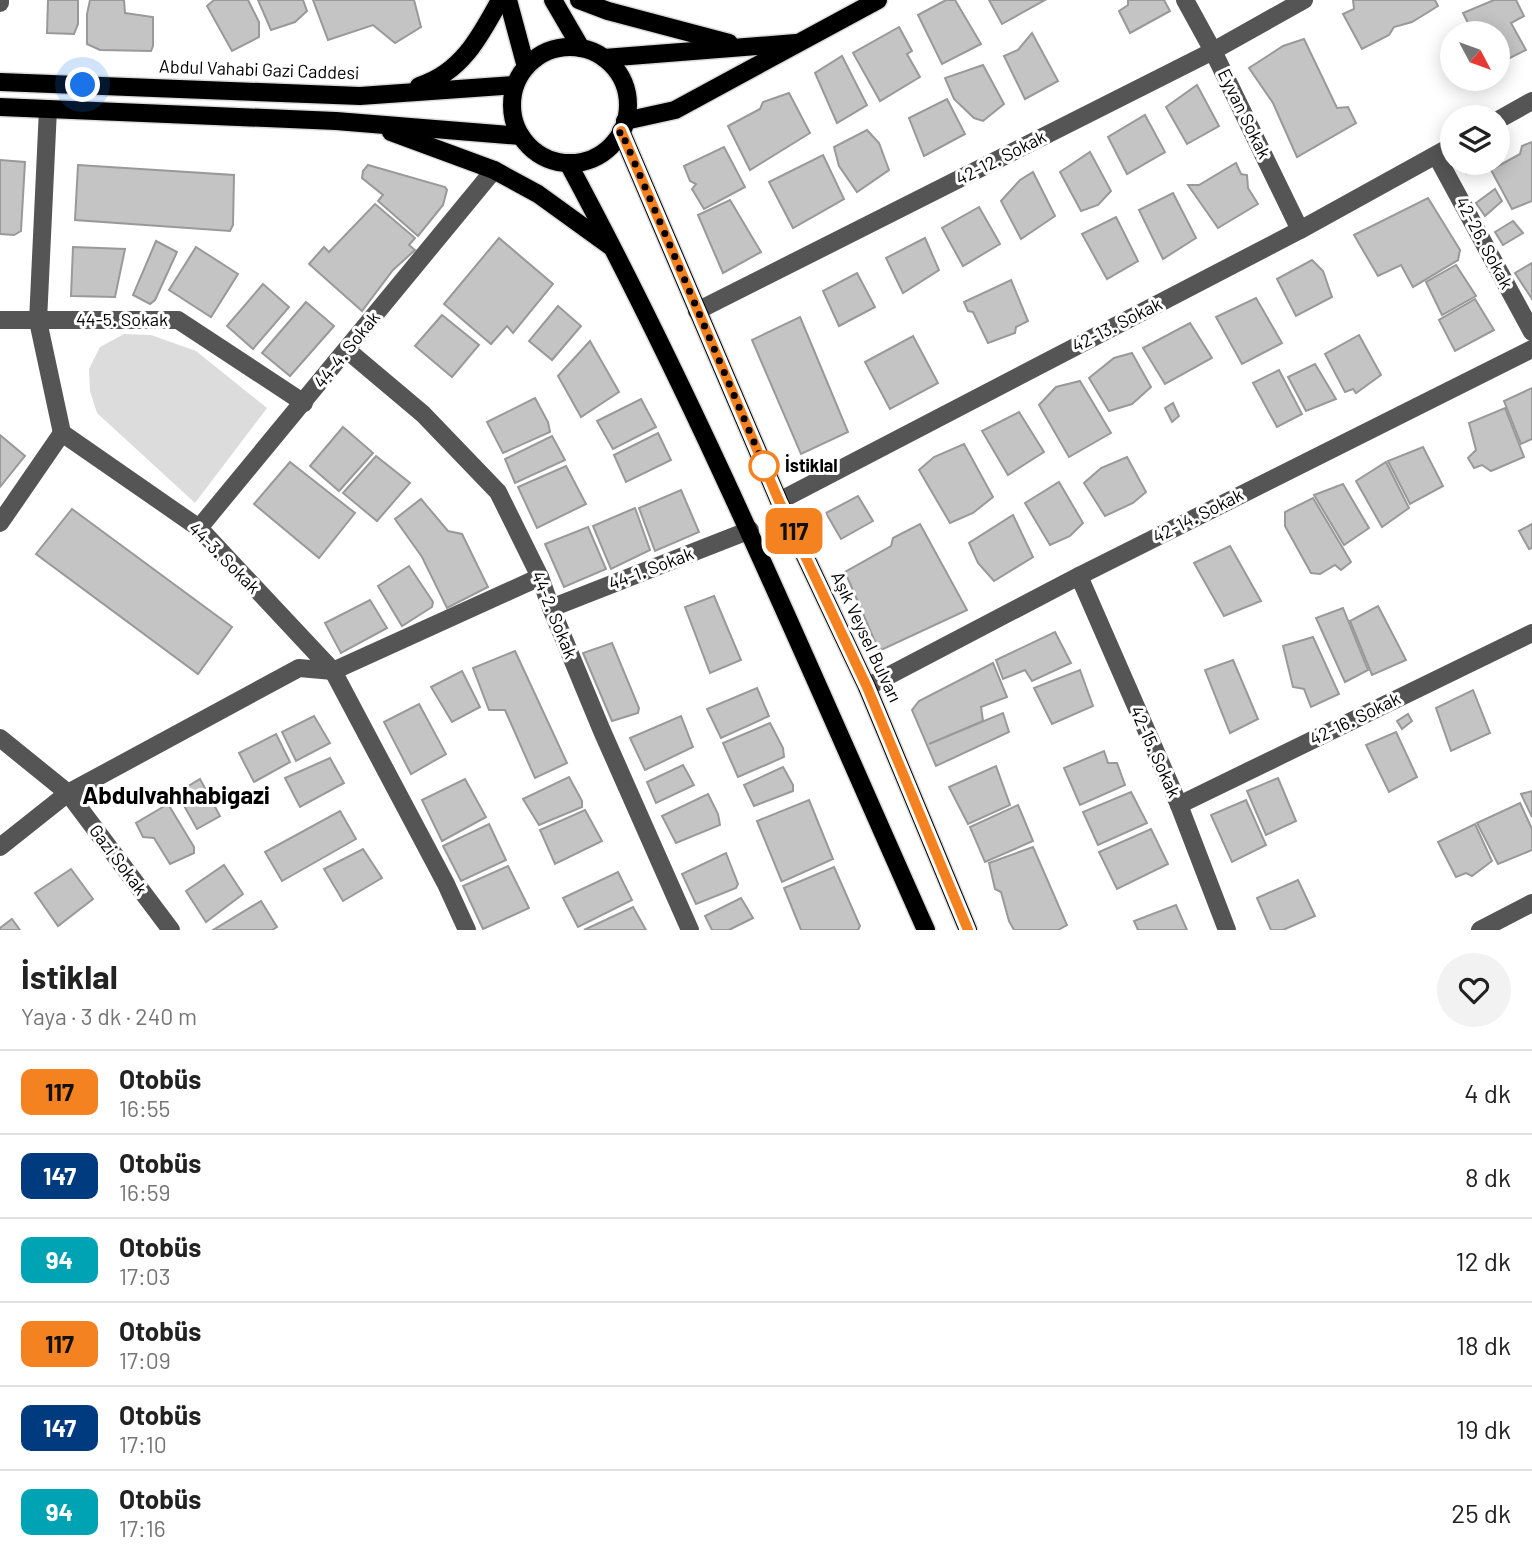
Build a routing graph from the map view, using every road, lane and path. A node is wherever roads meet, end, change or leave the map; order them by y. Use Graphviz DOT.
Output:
graph roads {
  1 [pos="500,0"];
  2 [pos="509,0"];
  3 [pos="553,0"];
  4 [pos="579,0"];
  5 [pos="878,0"];
  6 [pos="1185,0"];
  7 [pos="1304,0"];
  8 [pos="803,42"];
  9 [pos="742,47"];
  10 [pos="581,48"];
  11 [pos="1213,51"];
  12 [pos="604,58"];
  13 [pos="526,67"];
  14 [pos="0,82"];
  15 [pos="515,85"];
  16 [pos="394,93"];
  17 [pos="1532,101"];
  18 [pos="0,107"];
  19 [pos="48,109"];
  20 [pos="1510,113"];
  21 [pos="336,121"];
  22 [pos="623,126"];
  23 [pos="521,136"];
  24 [pos="1440,153"];
  25 [pos="1436,155"];
  26 [pos="568,163"];
  27 [pos="494,170"];
  28 [pos="1300,230"];
  29 [pos="615,250"];
  30 [pos="697,312"];
  31 [pos="0,320"];
  32 [pos="38,321"];
  33 [pos="1532,332"];
  34 [pos="1532,349"];
  35 [pos="347,350"];
  36 [pos="304,403"];
  37 [pos="62,433"];
  38 [pos="779,501"];
  39 [pos="0,523"];
  40 [pos="199,528"];
  41 [pos="750,530"];
  42 [pos="1079,576"];
  43 [pos="540,577"];
  44 [pos="551,608"];
  45 [pos="1532,633"];
  46 [pos="332,670"];
  47 [pos="867,687"];
  48 [pos="0,738"];
  49 [pos="68,793"];
  50 [pos="1179,805"];
  51 [pos="0,847"];
  52 [pos="1532,903"];
  53 [pos="171,930"];
  54 [pos="467,930"];
  55 [pos="690,930"];
  56 [pos="926,930"];
  57 [pos="968,930"];
  58 [pos="1227,930"];
  59 [pos="1480,930"];
  1 -- 16 [label="main road"];
  2 -- 13 [label="main road"];
  3 -- 10 [label="main road"];
  4 -- 9 [label="main road"];
  5 -- 8 [label="main road"];
  6 -- 11 [label="street, Eyvan Sokak"];
  7 -- 11 [label="street, 42-12. Sokak"];
  8 -- 9 [label="main road"];
  8 -- 22 [label="main road"];
  9 -- 12 [label="main road"];
  10 -- 12 [label="main road"];
  10 -- 13 [label="main road"];
  11 -- 28 [label="street, Eyvan Sokak"];
  11 -- 30 [label="street, 42-12. Sokak"];
  12 -- 22 [label="main road"];
  13 -- 15 [label="main road"];
  14 -- 16 [label="main road, Abdul Vahabi Gazi Caddesi"];
  15 -- 16 [label="main road, Abdul Vahabi Gazi Caddesi"];
  15 -- 23 [label="main road"];
  17 -- 20 [label="street"];
  18 -- 19 [label="main road"];
  19 -- 21 [label="main road"];
  19 -- 32 [label="street"];
  21 -- 23 [label="main road"];
  21 -- 27 [label="main road"];
  22 -- 26 [label="main road"];
  22 -- 30 [label="main road, Aşık Veysel Bulvarı"];
  23 -- 26 [label="main road"];
  24 -- 25 [label="street, 42-13. Sokak"];
  25 -- 28 [label="street, 42-13. Sokak"];
  25 -- 33 [label="street, 42-26. Sokak"];
  26 -- 29 [label="main road"];
  27 -- 29 [label="main road"];
  27 -- 35 [label="street, 44-4. Sokak"];
  28 -- 38 [label="street, 42-13. Sokak"];
  29 -- 41 [label="main road"];
  30 -- 38 [label="main road, Aşık Veysel Bulvarı"];
  31 -- 32 [label="street, 44-5. Sokak"];
  32 -- 36 [label="street, 44-5. Sokak"];
  32 -- 37 [label="street"];
  34 -- 42 [label="street, 42-14. Sokak"];
  35 -- 36 [label="street, 44-4. Sokak"];
  35 -- 43 [label="street, 44-2. Sokak"];
  36 -- 40 [label="street, 44-4. Sokak"];
  37 -- 39 [label="street"];
  37 -- 40 [label="street, 44-3. Sokak"];
  38 -- 47 [label="main road, Aşık Veysel Bulvarı"];
  40 -- 46 [label="street, 44-3. Sokak"];
  41 -- 44 [label="street, 44-1. Sokak"];
  41 -- 56 [label="main road"];
  42 -- 47 [label="street, 42-14. Sokak"];
  42 -- 50 [label="street, 42-15. Sokak"];
  43 -- 44 [label="street, 44-2. Sokak"];
  43 -- 46 [label="street"];
  44 -- 55 [label="street, 44-2. Sokak"];
  45 -- 50 [label="street, 42-16. Sokak"];
  46 -- 49 [label="street"];
  46 -- 54 [label="street, 44-3. Sokak"];
  47 -- 57 [label="main road, Aşık Veysel Bulvarı"];
  48 -- 49 [label="street, Gazi Sokak"];
  49 -- 51 [label="street"];
  49 -- 53 [label="street, Gazi Sokak"];
  50 -- 58 [label="street, 42-15. Sokak"];
  52 -- 59 [label="street"];
}
